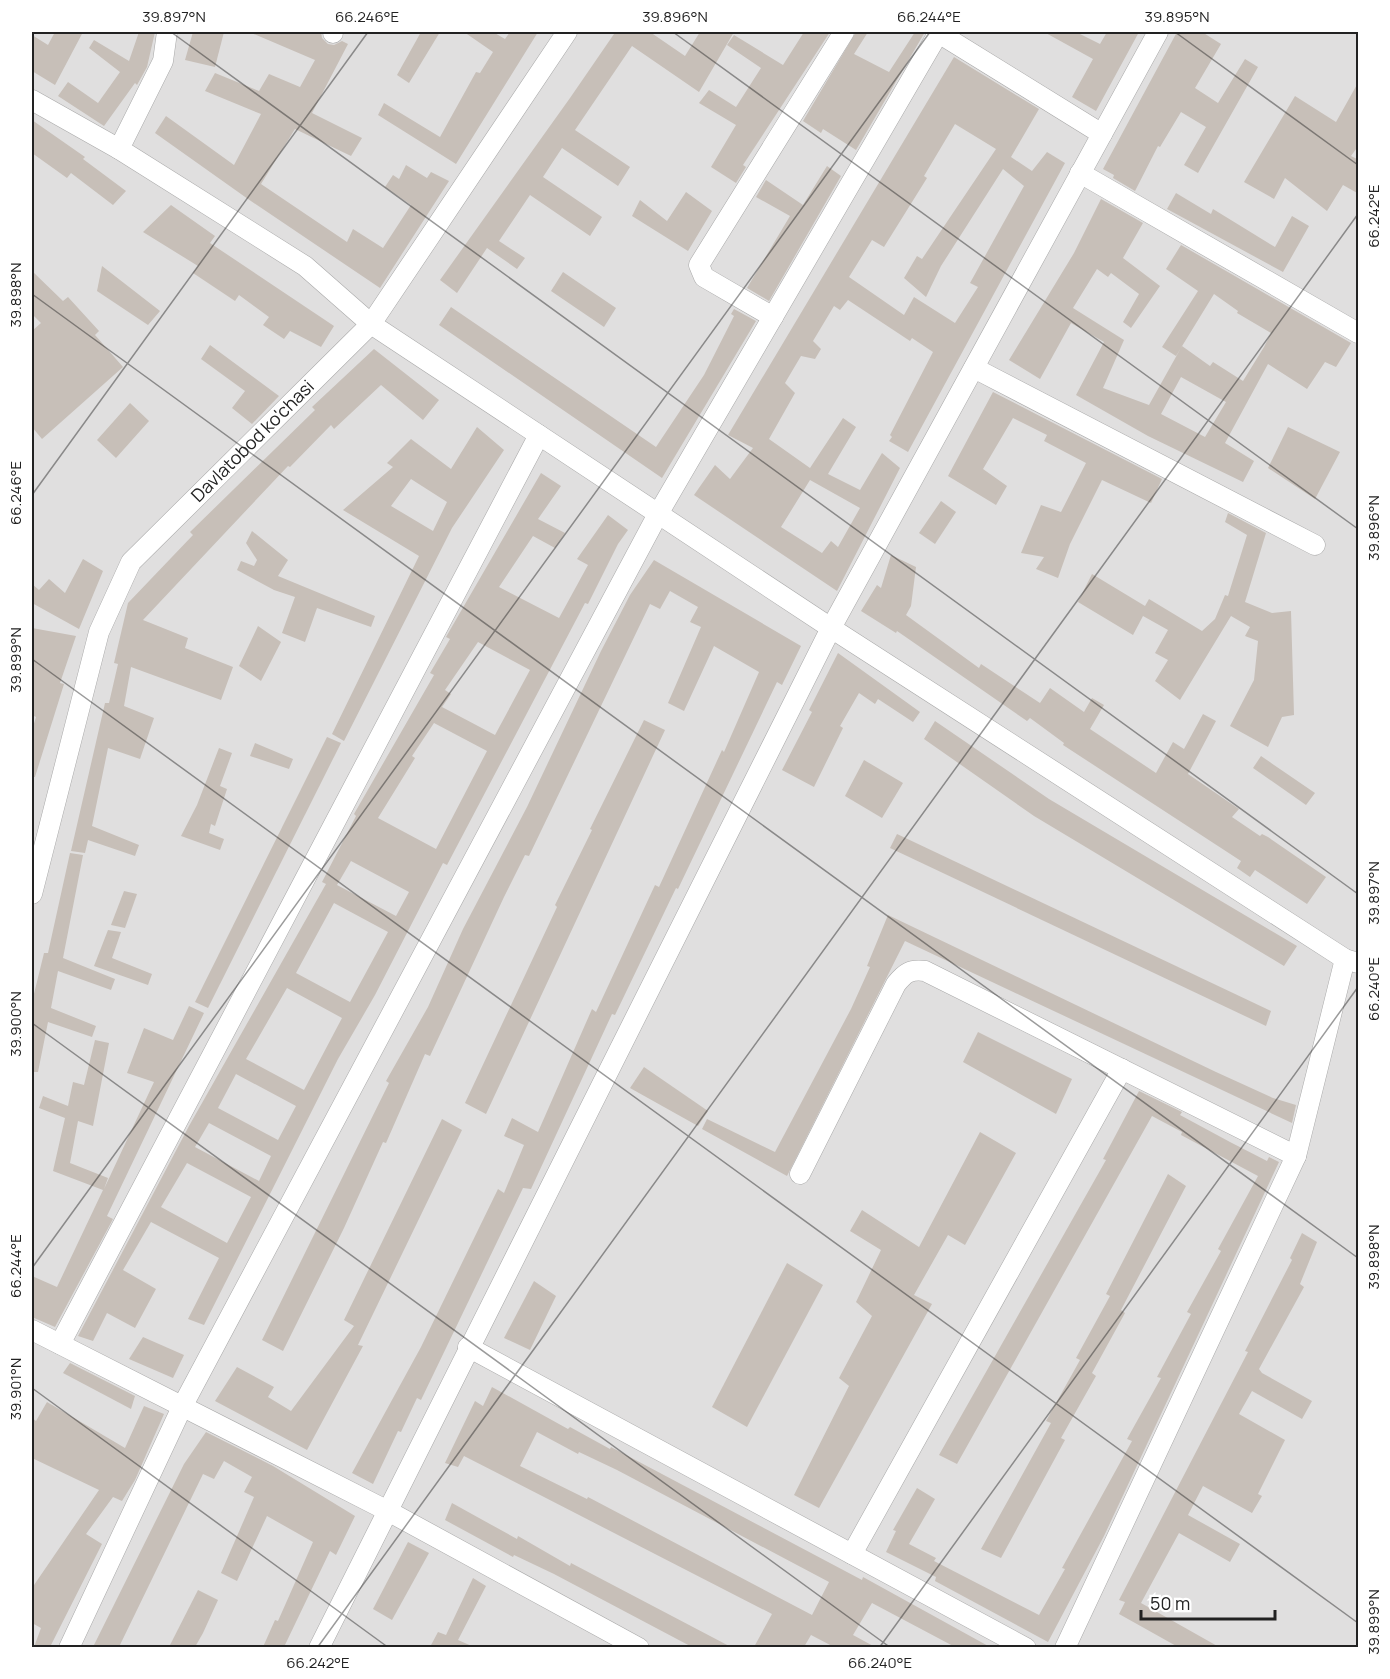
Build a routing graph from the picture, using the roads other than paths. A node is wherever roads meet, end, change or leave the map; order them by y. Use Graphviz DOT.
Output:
graph roads {
  1 [pos="167,32"];
  2 [pos="567,32"];
  3 [pos="844,32"];
  4 [pos="938,32"];
  5 [pos="1158,32"];
  6 [pos="32,100"];
  7 [pos="1102,134"];
  8 [pos="119,149"];
  9 [pos="1080,173"];
  10 [pos="773,317"];
  11 [pos="371,324"];
  12 [pos="1359,333"];
  13 [pos="974,368"];
  14 [pos="539,435"];
  15 [pos="658,514"];
  16 [pos="1315,545"];
  17 [pos="831,628"];
  18 [pos="32,894"];
  19 [pos="1352,961"];
  20 [pos="1122,1069"];
  21 [pos="1296,1156"];
  22 [pos="800,1174"];
  23 [pos="32,1330"];
  24 [pos="60,1344"];
  25 [pos="468,1347"];
  26 [pos="183,1405"];
  27 [pos="386,1510"];
  28 [pos="852,1554"];
  29 [pos="69,1647"];
  30 [pos="319,1647"];
  31 [pos="639,1647"];
  32 [pos="1026,1647"];
  33 [pos="1065,1647"];
  1 -- 8 [label="street"];
  2 -- 11 [label="street, Davlatobod ko'chasi"];
  3 -- 10 [label="street"];
  4 -- 7 [label="street"];
  4 -- 10 [label="street"];
  5 -- 7 [label="street"];
  6 -- 8 [label="street"];
  7 -- 9 [label="street"];
  8 -- 11 [label="street"];
  9 -- 12 [label="street"];
  9 -- 13 [label="street"];
  10 -- 15 [label="street"];
  11 -- 14 [label="street"];
  11 -- 18 [label="street, Davlatobod ko'chasi"];
  13 -- 16 [label="street"];
  13 -- 17 [label="street"];
  14 -- 15 [label="street"];
  14 -- 24 [label="street"];
  15 -- 17 [label="street"];
  15 -- 26 [label="street"];
  17 -- 19 [label="street"];
  17 -- 25 [label="street"];
  19 -- 21 [label="street"];
  20 -- 21 [label="street"];
  20 -- 22 [label="street"];
  20 -- 28 [label="street"];
  21 -- 33 [label="street"];
  23 -- 24 [label="street"];
  24 -- 26 [label="street"];
  25 -- 27 [label="street"];
  25 -- 28 [label="street"];
  26 -- 27 [label="street"];
  26 -- 29 [label="street"];
  27 -- 30 [label="street"];
  27 -- 31 [label="street"];
  28 -- 32 [label="street"];
}
